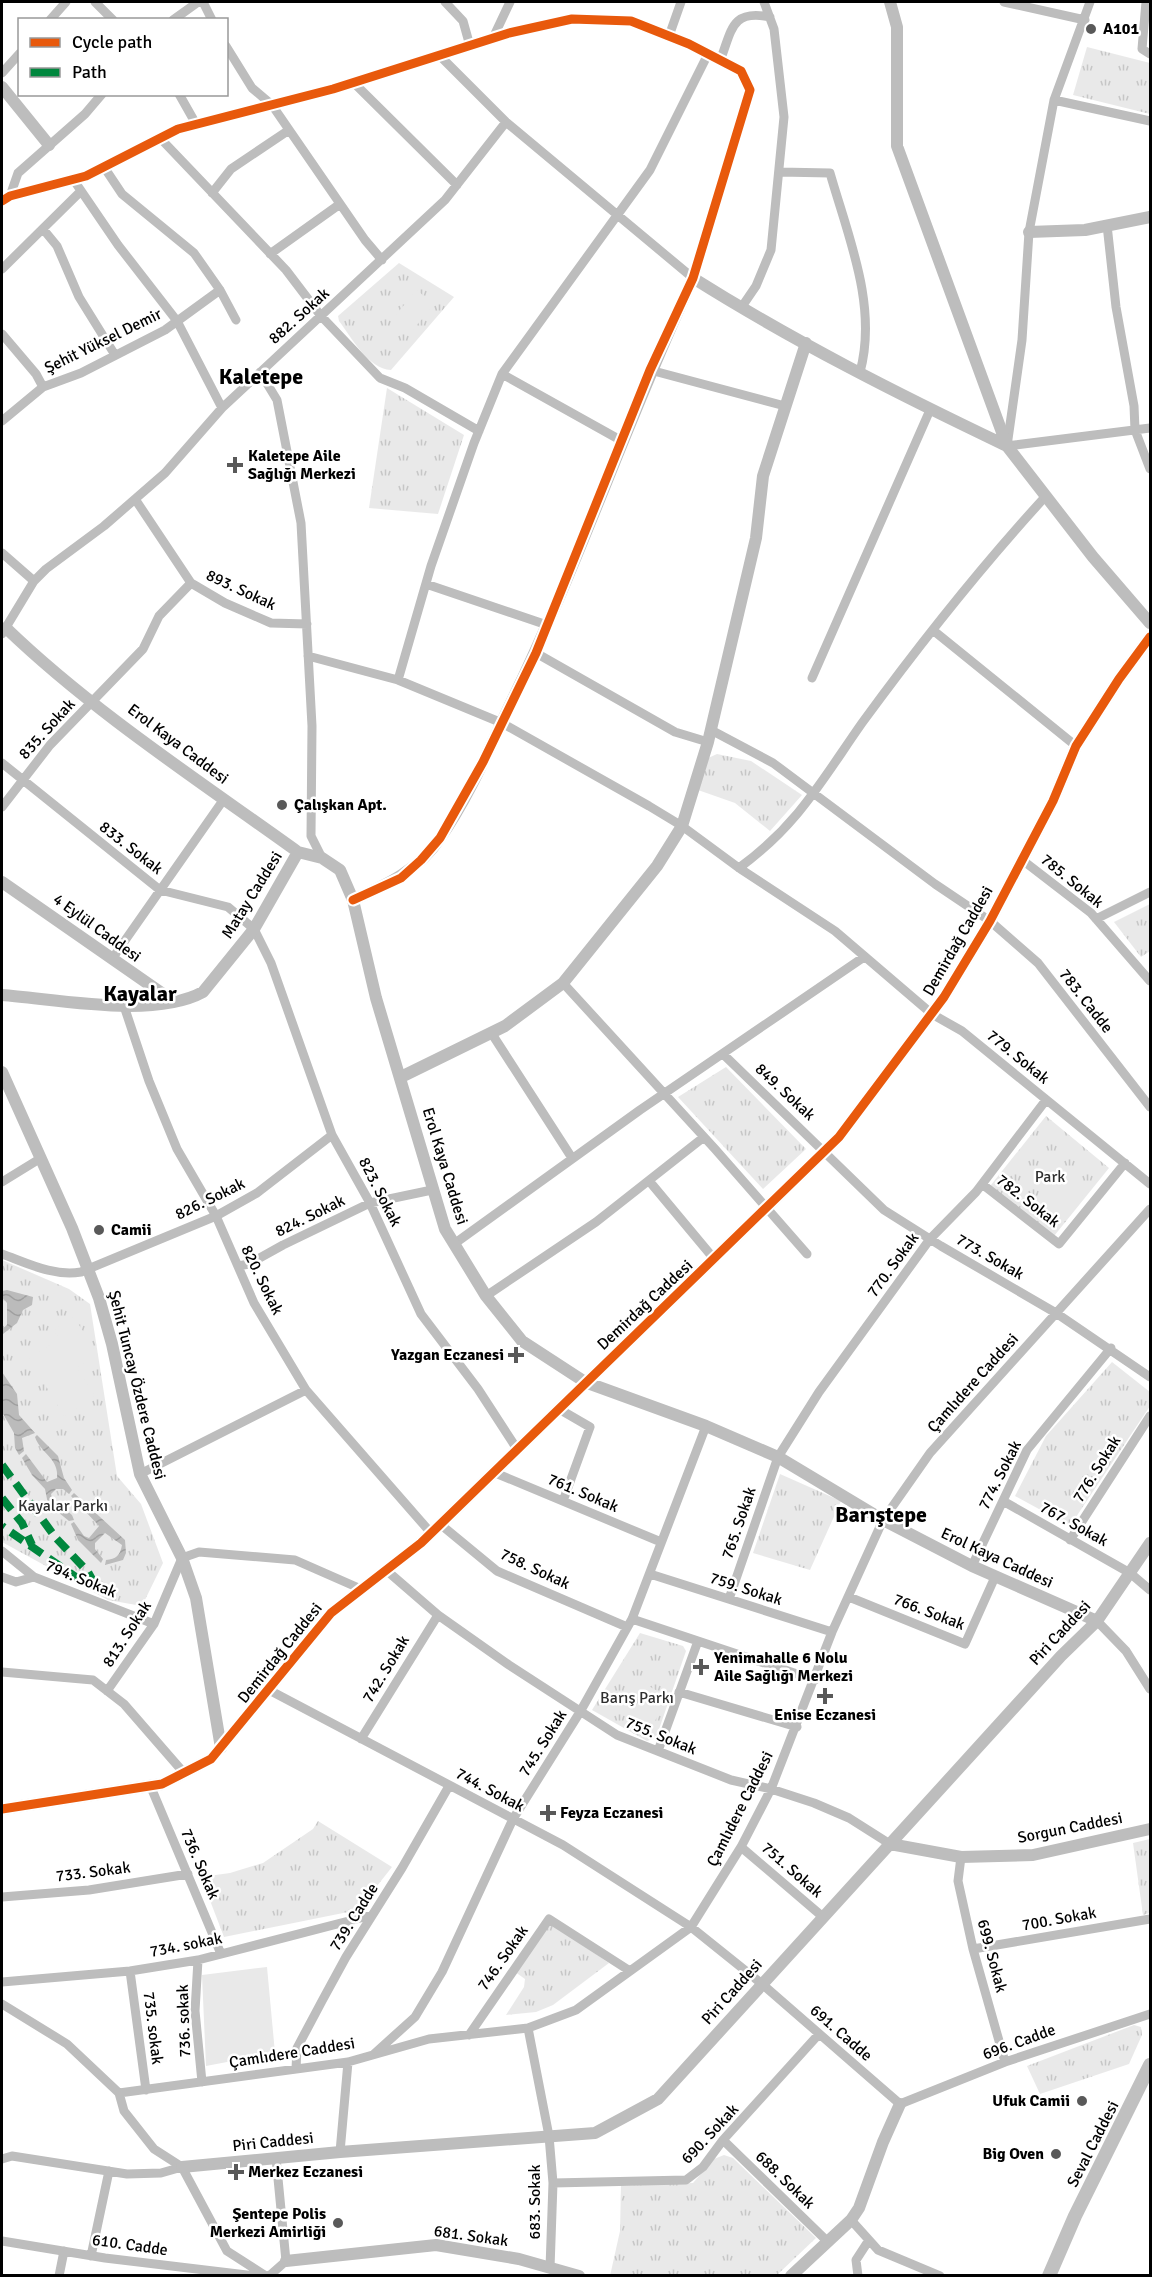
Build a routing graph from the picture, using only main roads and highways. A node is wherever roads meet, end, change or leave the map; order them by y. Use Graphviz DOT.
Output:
graph roads {
  1 [pos="1150,2065"];
  2 [pos="1065,2238"];
  3 [pos="1049,2276"];
  4 [pos="1059,2276"];
  1 -- 2 [label="main road, Seval Caddesi"];
  2 -- 3 [label="main road, Seval Caddesi"];
  2 -- 4 [label="main road, Seval Caddesi"];
}
